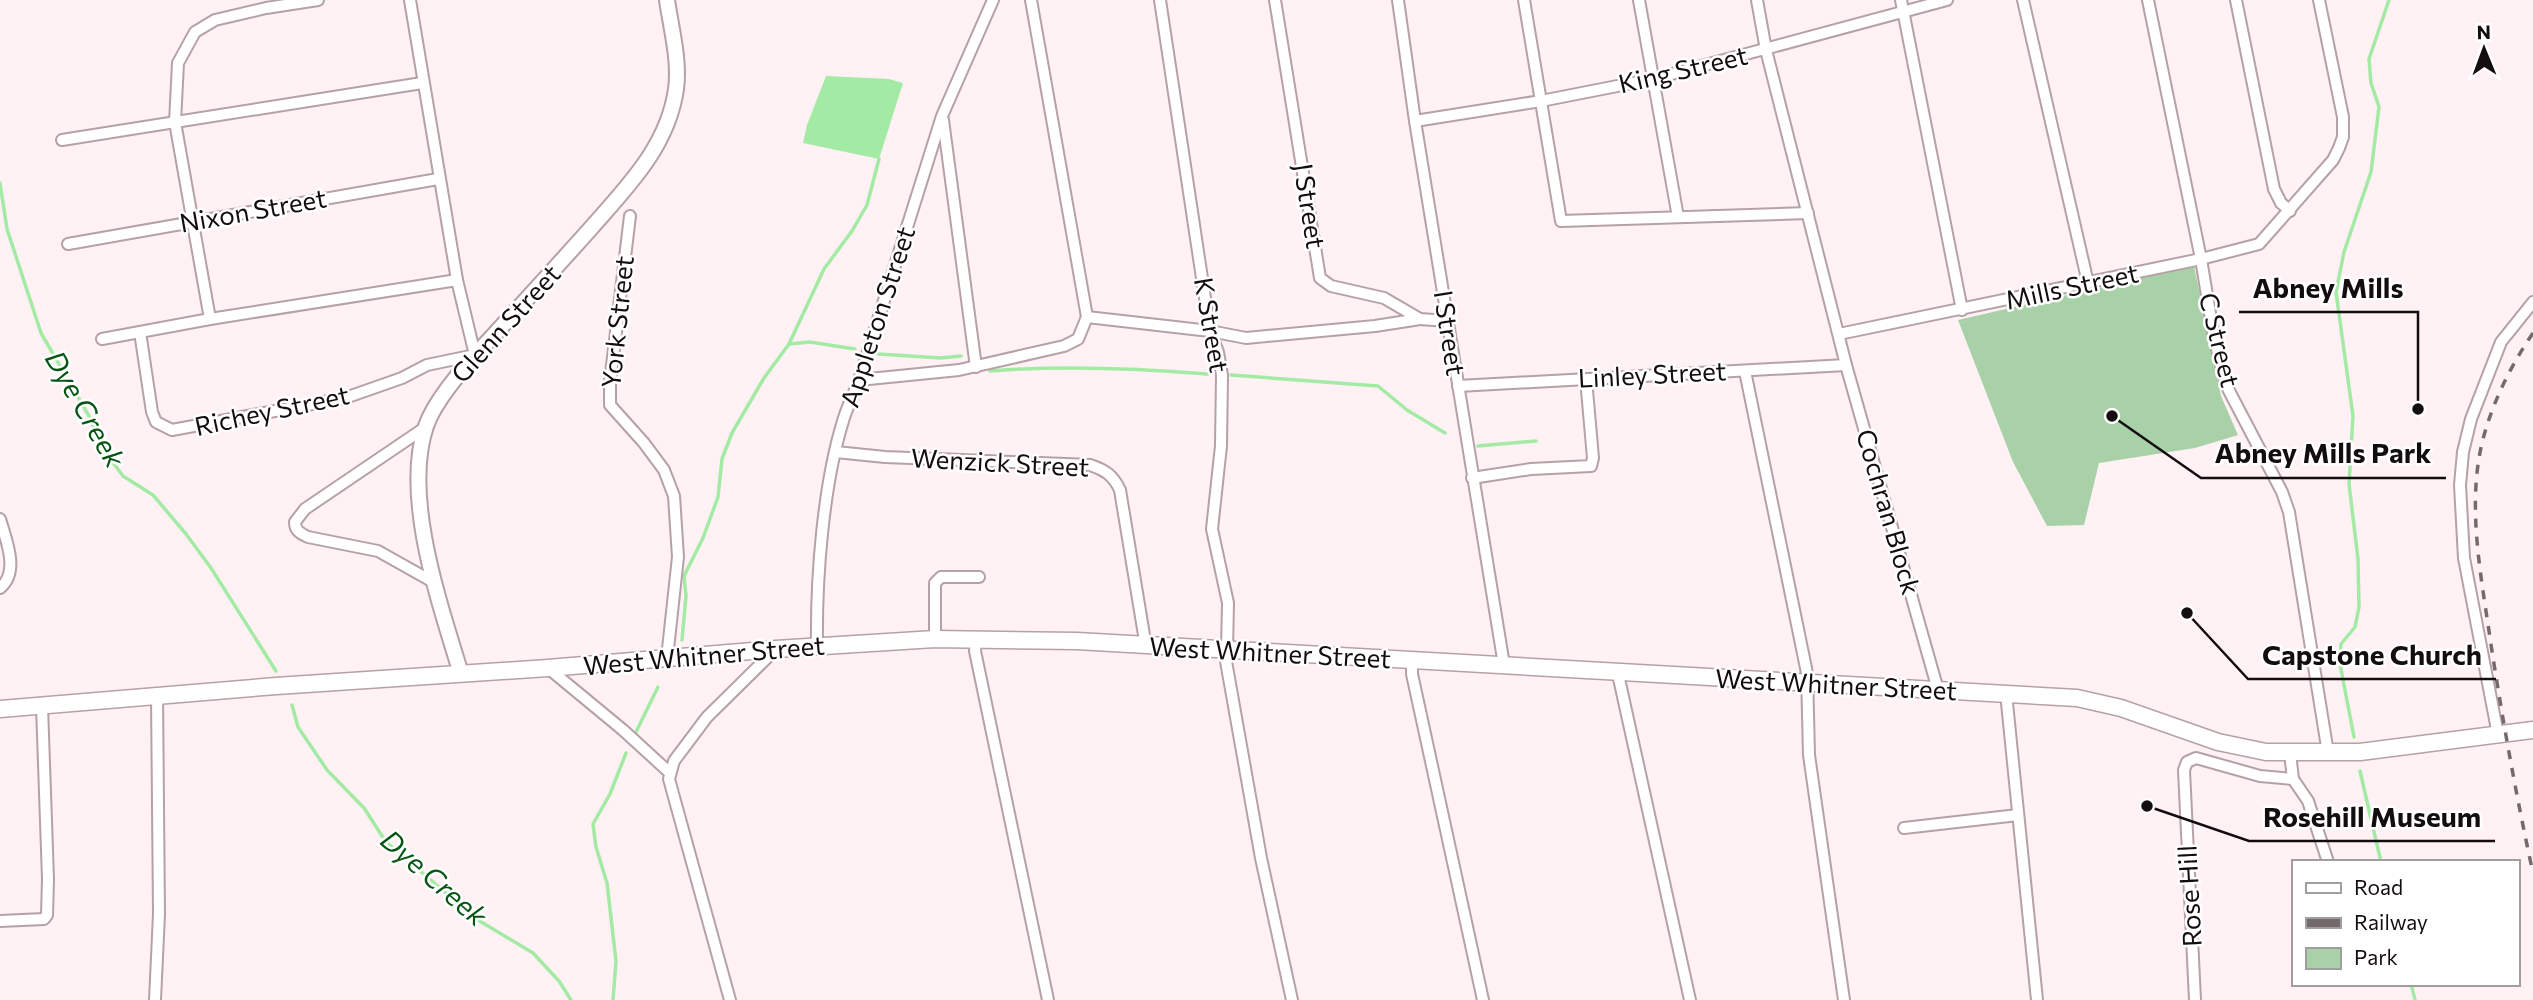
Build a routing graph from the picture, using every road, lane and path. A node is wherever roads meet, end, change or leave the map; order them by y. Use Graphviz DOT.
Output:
graph roads {
  1 [pos="318,0"];
  2 [pos="410,0"];
  3 [pos="667,0"];
  4 [pos="993,0"];
  5 [pos="1031,0"];
  6 [pos="1160,0"];
  7 [pos="1275,0"];
  8 [pos="1398,0"];
  9 [pos="1524,0"];
  10 [pos="1639,0"];
  11 [pos="1757,0"];
  12 [pos="1947,0"];
  13 [pos="2023,0"];
  14 [pos="2148,0"];
  15 [pos="2236,0"];
  16 [pos="2319,0"];
  17 [pos="1902,6"];
  18 [pos="1766,50"];
  19 [pos="1653,79"];
  20 [pos="422,83"];
  21 [pos="1541,101"];
  22 [pos="942,116"];
  23 [pos="1415,121"];
  24 [pos="175,122"];
  25 [pos="62,141"];
  26 [pos="438,179"];
  27 [pos="2290,211"];
  28 [pos="1808,213"];
  29 [pos="629,216"];
  30 [pos="1678,217"];
  31 [pos="193,222"];
  32 [pos="68,244"];
  33 [pos="2201,259"];
  34 [pos="457,280"];
  35 [pos="2088,283"];
  36 [pos="2533,302"];
  37 [pos="1962,310"];
  38 [pos="1087,317"];
  39 [pos="210,319"];
  40 [pos="1420,319"];
  41 [pos="1447,321"];
  42 [pos="1210,331"];
  43 [pos="140,332"];
  44 [pos="1839,334"];
  45 [pos="102,339"];
  46 [pos="475,355"];
  47 [pos="1846,365"];
  48 [pos="976,366"];
  49 [pos="1745,371"];
  50 [pos="1586,379"];
  51 [pos="859,380"];
  52 [pos="1458,386"];
  53 [pos="426,427"];
  54 [pos="836,452"];
  55 [pos="1472,478"];
  56 [pos="0,519"];
  57 [pos="979,577"];
  58 [pos="435,583"];
  59 [pos="0,588"];
  60 [pos="935,639"];
  61 [pos="975,639"];
  62 [pos="817,646"];
  63 [pos="1146,647"];
  64 [pos="776,649"];
  65 [pos="1226,650"];
  66 [pos="667,658"];
  67 [pos="1412,660"];
  68 [pos="1504,665"];
  69 [pos="548,668"];
  70 [pos="461,674"];
  71 [pos="1618,674"];
  72 [pos="1807,683"];
  73 [pos="1937,690"];
  74 [pos="2006,693"];
  75 [pos="157,695"];
  76 [pos="42,706"];
  77 [pos="0,709"];
  78 [pos="2533,730"];
  79 [pos="2498,735"];
  80 [pos="2290,753"];
  81 [pos="2328,753"];
  82 [pos="670,774"];
  83 [pos="2293,779"];
  84 [pos="2018,815"];
  85 [pos="1904,828"];
  86 [pos="2327,860"];
  87 [pos="0,921"];
  88 [pos="155,1000"];
  89 [pos="730,1000"];
  90 [pos="1048,1000"];
  91 [pos="1292,1000"];
  92 [pos="1483,1000"];
  93 [pos="1690,1000"];
  94 [pos="1844,1000"];
  95 [pos="2037,1000"];
  96 [pos="2195,1000"];
  1 -- 24 [label="street"];
  2 -- 20 [label="street"];
  3 -- 46 [label="street, Glenn Street"];
  4 -- 22 [label="street, Appleton Street"];
  5 -- 38 [label="street"];
  6 -- 42 [label="street, K Street"];
  7 -- 40 [label="street, J Street"];
  8 -- 23 [label="street, I Street"];
  9 -- 21 [label="street"];
  10 -- 19 [label="street"];
  11 -- 18 [label="street, Cochran Block"];
  12 -- 17 [label="street, King Street"];
  13 -- 35 [label="street"];
  14 -- 33 [label="street, C Street"];
  15 -- 27 [label="street"];
  16 -- 27 [label="street, Mills Street"];
  17 -- 18 [label="street, King Street"];
  17 -- 37 [label="street"];
  18 -- 19 [label="street, King Street"];
  18 -- 28 [label="street, Cochran Block"];
  19 -- 21 [label="street, King Street"];
  19 -- 30 [label="street"];
  20 -- 24 [label="street"];
  20 -- 26 [label="street"];
  21 -- 23 [label="street, King Street"];
  21 -- 30 [label="street"];
  22 -- 48 [label="street"];
  22 -- 51 [label="street, Appleton Street"];
  23 -- 41 [label="street, I Street"];
  24 -- 25 [label="street"];
  24 -- 31 [label="street"];
  26 -- 31 [label="street, Nixon Street"];
  26 -- 34 [label="street"];
  27 -- 33 [label="street, Mills Street"];
  28 -- 30 [label="street"];
  28 -- 44 [label="street, Cochran Block"];
  29 -- 66 [label="street, York Street"];
  31 -- 32 [label="street, Nixon Street"];
  31 -- 39 [label="street"];
  33 -- 35 [label="street, Mills Street"];
  33 -- 81 [label="street, C Street"];
  34 -- 39 [label="street"];
  34 -- 46 [label="street"];
  35 -- 37 [label="street, Mills Street"];
  36 -- 79 [label="street"];
  37 -- 44 [label="street, Mills Street"];
  38 -- 42 [label="street"];
  38 -- 48 [label="street"];
  39 -- 43 [label="street"];
  40 -- 41 [label="street, J Street"];
  40 -- 42 [label="street"];
  41 -- 52 [label="street, I Street"];
  42 -- 65 [label="street, K Street"];
  43 -- 45 [label="street"];
  43 -- 46 [label="street, Richey Street"];
  44 -- 47 [label="street, Cochran Block"];
  46 -- 53 [label="street, Glenn Street"];
  47 -- 49 [label="street, Linley Street"];
  47 -- 73 [label="street, Cochran Block"];
  48 -- 51 [label="street"];
  49 -- 50 [label="street, Linley Street"];
  49 -- 72 [label="street"];
  50 -- 52 [label="street, Linley Street"];
  50 -- 55 [label="street"];
  51 -- 54 [label="street, Appleton Street"];
  52 -- 55 [label="street, I Street"];
  53 -- 58 [label="street, Glenn Street"];
  53 -- 58 [label="street"];
  54 -- 62 [label="street, Appleton Street"];
  54 -- 63 [label="street, Wenzick Street"];
  55 -- 68 [label="street, I Street"];
  56 -- 59 [label="street"];
  57 -- 60 [label="street"];
  58 -- 70 [label="street, Glenn Street"];
  60 -- 61 [label="main road, West Whitner Street"];
  60 -- 62 [label="main road, West Whitner Street"];
  61 -- 63 [label="main road, West Whitner Street"];
  61 -- 90 [label="street"];
  62 -- 64 [label="main road, West Whitner Street"];
  63 -- 65 [label="main road, West Whitner Street"];
  64 -- 66 [label="main road, West Whitner Street"];
  64 -- 82 [label="street"];
  65 -- 67 [label="main road, West Whitner Street"];
  65 -- 91 [label="street, K Street"];
  66 -- 69 [label="main road, West Whitner Street"];
  67 -- 68 [label="main road, West Whitner Street"];
  67 -- 92 [label="street"];
  68 -- 71 [label="main road, West Whitner Street"];
  69 -- 70 [label="main road, West Whitner Street"];
  69 -- 82 [label="street"];
  70 -- 75 [label="main road, West Whitner Street"];
  71 -- 72 [label="main road, West Whitner Street"];
  71 -- 93 [label="street"];
  72 -- 73 [label="main road, West Whitner Street"];
  72 -- 94 [label="street"];
  73 -- 74 [label="main road, West Whitner Street"];
  74 -- 80 [label="main road, West Whitner Street"];
  74 -- 84 [label="street"];
  75 -- 76 [label="main road, West Whitner Street"];
  75 -- 88 [label="street"];
  76 -- 77 [label="main road, West Whitner Street"];
  76 -- 87 [label="street"];
  78 -- 79 [label="main road, West Whitner Street"];
  79 -- 81 [label="main road, West Whitner Street"];
  80 -- 81 [label="main road, West Whitner Street"];
  80 -- 83 [label="street"];
  82 -- 89 [label="street"];
  83 -- 86 [label="street"];
  83 -- 96 [label="street, Rose Hill"];
  84 -- 85 [label="street"];
  84 -- 95 [label="street"];
}
